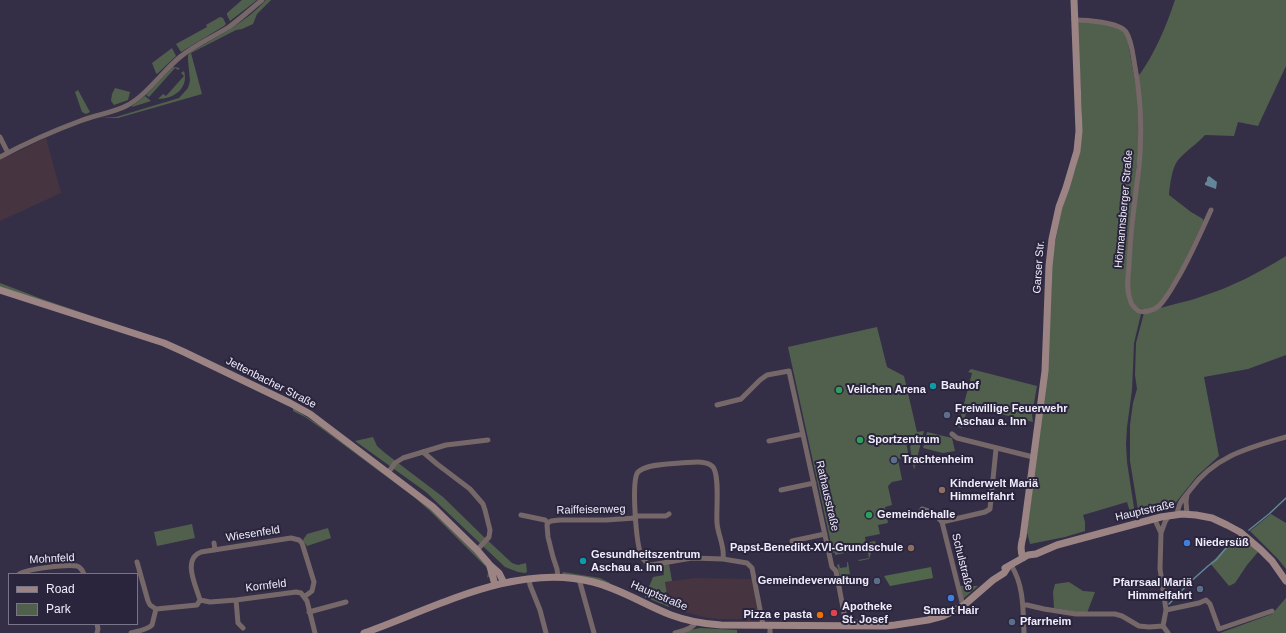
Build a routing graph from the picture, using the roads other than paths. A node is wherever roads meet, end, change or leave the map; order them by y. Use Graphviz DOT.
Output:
graph roads {
  1 [pos="262,0"];
  2 [pos="1074,0"];
  3 [pos="1074,20"];
  4 [pos="0,137"];
  5 [pos="8,153"];
  6 [pos="0,157"];
  7 [pos="1211,210"];
  8 [pos="0,290"];
  9 [pos="717,405"];
  10 [pos="803,434"];
  11 [pos="952,434"];
  12 [pos="1286,437"];
  13 [pos="488,440"];
  14 [pos="769,441"];
  15 [pos="996,448"];
  16 [pos="423,452"];
  17 [pos="1033,457"];
  18 [pos="388,473"];
  19 [pos="814,482"];
  20 [pos="781,490"];
  21 [pos="1188,493"];
  22 [pos="922,509"];
  23 [pos="669,514"];
  24 [pos="1173,514"];
  25 [pos="1187,514"];
  26 [pos="521,515"];
  27 [pos="635,517"];
  28 [pos="1154,518"];
  29 [pos="942,522"];
  30 [pos="548,523"];
  31 [pos="1161,533"];
  32 [pos="825,534"];
  33 [pos="792,541"];
  34 [pos="214,543"];
  35 [pos="215,550"];
  36 [pos="477,550"];
  37 [pos="1027,556"];
  38 [pos="724,559"];
  39 [pos="137,562"];
  40 [pos="490,565"];
  41 [pos="1009,566"];
  42 [pos="21,573"];
  43 [pos="84,573"];
  44 [pos="558,577"];
  45 [pos="529,579"];
  46 [pos="579,579"];
  47 [pos="1286,581"];
  48 [pos="504,583"];
  49 [pos="495,585"];
  50 [pos="304,597"];
  51 [pos="200,600"];
  52 [pos="236,600"];
  53 [pos="346,602"];
  54 [pos="1022,605"];
  55 [pos="963,606"];
  56 [pos="156,609"];
  57 [pos="1166,610"];
  58 [pos="1272,611"];
  59 [pos="309,612"];
  60 [pos="696,622"];
  61 [pos="846,626"];
  62 [pos="1163,626"];
  63 [pos="243,628"];
  64 [pos="768,628"];
  65 [pos="682,632"];
  66 [pos="131,633"];
  67 [pos="315,633"];
  68 [pos="364,633"];
  69 [pos="546,633"];
  70 [pos="594,633"];
  71 [pos="674,633"];
  72 [pos="1024,633"];
  73 [pos="1168,633"];
  1 -- 5 [label="street"];
  2 -- 3 [label="main road, Garser Str."];
  3 -- 7 [label="street, Hörmannsberger Straße"];
  3 -- 17 [label="main road, Garser Str."];
  4 -- 5 [label="street"];
  5 -- 6 [label="street"];
  8 -- 18 [label="main road, Jettenbacher Straße"];
  9 -- 10 [label="street, Rathausstraße"];
  10 -- 14 [label="street"];
  10 -- 19 [label="street, Rathausstraße"];
  11 -- 15 [label="street"];
  12 -- 21 [label="street"];
  13 -- 16 [label="street"];
  15 -- 17 [label="street"];
  15 -- 29 [label="street"];
  16 -- 18 [label="street"];
  16 -- 36 [label="street"];
  17 -- 37 [label="main road, Garser Str."];
  18 -- 36 [label="main road, Jettenbacher Straße"];
  19 -- 20 [label="street"];
  19 -- 32 [label="street, Rathausstraße"];
  21 -- 24 [label="street"];
  21 -- 25 [label="street"];
  22 -- 29 [label="street, Schulstraße"];
  23 -- 27 [label="street, Raiffeisenweg"];
  24 -- 25 [label="main road, Hauptstraße"];
  24 -- 28 [label="main road, Hauptstraße"];
  24 -- 31 [label="street"];
  25 -- 47 [label="main road, Hauptstraße"];
  26 -- 30 [label="street, Raiffeisenweg"];
  27 -- 30 [label="street, Raiffeisenweg"];
  27 -- 38 [label="street"];
  27 -- 38 [label="street"];
  28 -- 31 [label="street"];
  28 -- 37 [label="main road, Hauptstraße"];
  29 -- 55 [label="street, Schulstraße"];
  30 -- 44 [label="street, Raiffeisenweg"];
  31 -- 57 [label="street"];
  32 -- 33 [label="street"];
  32 -- 61 [label="street, Rathausstraße"];
  34 -- 35 [label="street"];
  35 -- 50 [label="street, Wiesenfeld"];
  35 -- 51 [label="street, Wiesenfeld"];
  36 -- 40 [label="main road, Jettenbacher Straße"];
  37 -- 41 [label="main road, Hauptstraße"];
  38 -- 64 [label="street"];
  39 -- 56 [label="street"];
  40 -- 48 [label="main road, Jettenbacher Straße"];
  40 -- 49 [label="main road, Jettenbacher Straße"];
  41 -- 54 [label="street"];
  41 -- 55 [label="main road, Hauptstraße"];
  42 -- 43 [label="street, Mohnfeld"];
  44 -- 45 [label="main road, Hauptstraße"];
  44 -- 46 [label="main road, Hauptstraße"];
  45 -- 48 [label="main road, Hauptstraße"];
  45 -- 69 [label="street"];
  46 -- 60 [label="main road, Hauptstraße"];
  46 -- 70 [label="street"];
  48 -- 49 [label="main road, Hauptstraße"];
  49 -- 68 [label="main road, Hauptstraße"];
  50 -- 52 [label="street, Kornfeld"];
  50 -- 59 [label="street"];
  51 -- 52 [label="street, Kornfeld"];
  51 -- 56 [label="street, Kornfeld"];
  52 -- 63 [label="street, Kornfeld"];
  53 -- 59 [label="street"];
  54 -- 62 [label="street"];
  54 -- 72 [label="street"];
  55 -- 61 [label="main road, Hauptstraße"];
  56 -- 66 [label="street"];
  57 -- 58 [label="street"];
  57 -- 62 [label="street"];
  59 -- 67 [label="street"];
  60 -- 64 [label="main road, Hauptstraße"];
  60 -- 65 [label="street"];
  61 -- 64 [label="main road, Hauptstraße"];
  62 -- 73 [label="street"];
  65 -- 71 [label="street"];
}
